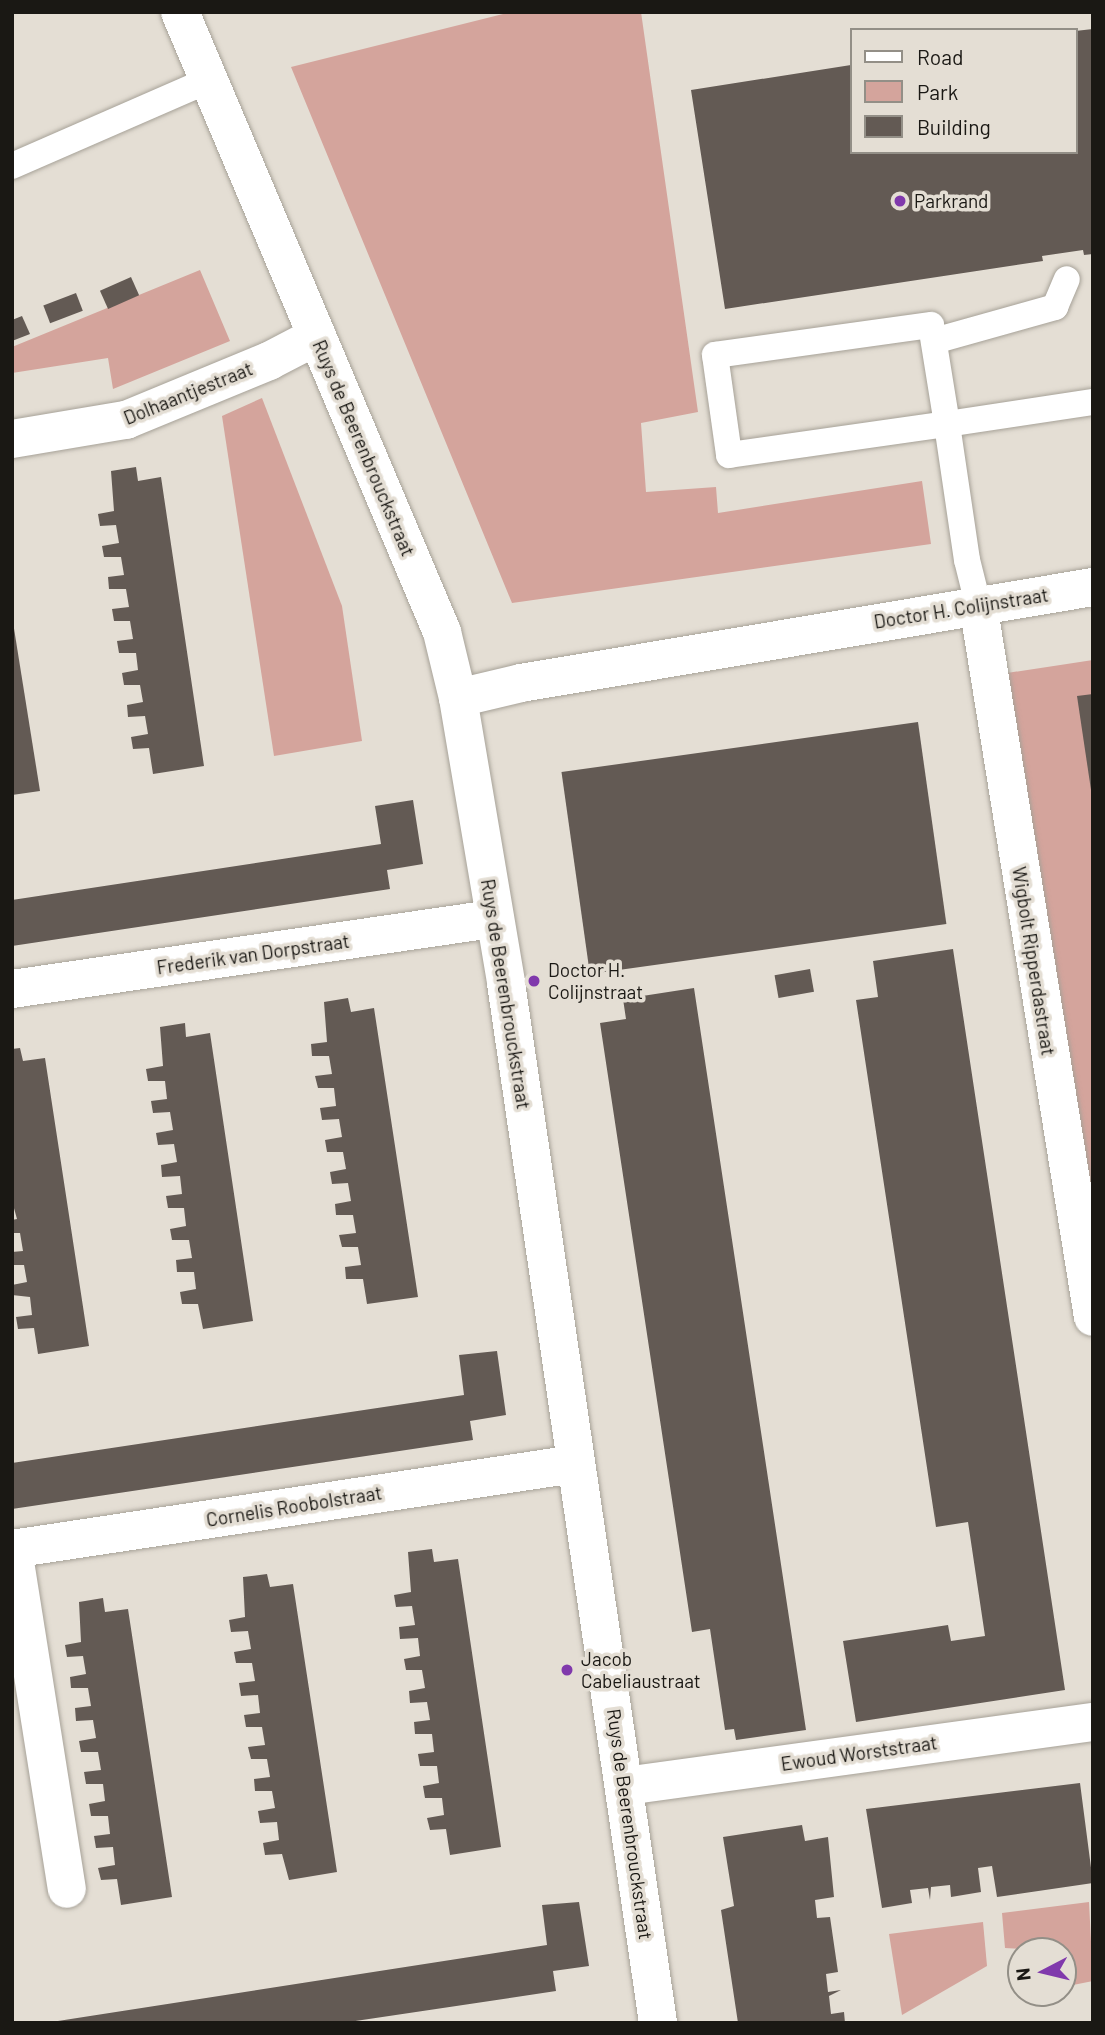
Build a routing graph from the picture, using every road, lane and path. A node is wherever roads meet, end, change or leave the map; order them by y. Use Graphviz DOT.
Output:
graph roads {
  1 [pos="180,12"];
  2 [pos="209,80"];
  3 [pos="12,166"];
  4 [pos="1067,279"];
  5 [pos="317,336"];
  6 [pos="934,341"];
  7 [pos="1093,402"];
  8 [pos="947,424"];
  9 [pos="12,439"];
  10 [pos="1093,587"];
  11 [pos="978,604"];
  12 [pos="458,698"];
  13 [pos="494,919"];
  14 [pos="12,989"];
  15 [pos="1093,1317"];
  16 [pos="575,1464"];
  17 [pos="13,1549"];
  18 [pos="1093,1722"];
  19 [pos="625,1786"];
  20 [pos="67,1889"];
  21 [pos="658,2023"];
  1 -- 2 [label="street, Ruys de Beerenbrouckstraat"];
  2 -- 3 [label="lane"];
  2 -- 5 [label="street, Ruys de Beerenbrouckstraat"];
  4 -- 6 [label="lane"];
  5 -- 9 [label="street, Dolhaantjestraat"];
  5 -- 12 [label="street, Ruys de Beerenbrouckstraat"];
  6 -- 8 [label="lane"];
  6 -- 8 [label="lane"];
  7 -- 8 [label="lane"];
  8 -- 11 [label="lane"];
  10 -- 11 [label="street, Doctor H. Colijnstraat"];
  11 -- 12 [label="street, Doctor H. Colijnstraat"];
  11 -- 15 [label="street, Wigbolt Ripperdastraat"];
  12 -- 13 [label="street, Ruys de Beerenbrouckstraat"];
  13 -- 14 [label="street, Frederik van Dorpstraat"];
  13 -- 16 [label="street, Ruys de Beerenbrouckstraat"];
  16 -- 17 [label="street, Cornelis Roobolstraat"];
  16 -- 19 [label="street, Ruys de Beerenbrouckstraat"];
  17 -- 20 [label="street, Cornelis Roobolstraat"];
  18 -- 19 [label="street, Ewoud Worststraat"];
  19 -- 21 [label="street, Ruys de Beerenbrouckstraat"];
}
